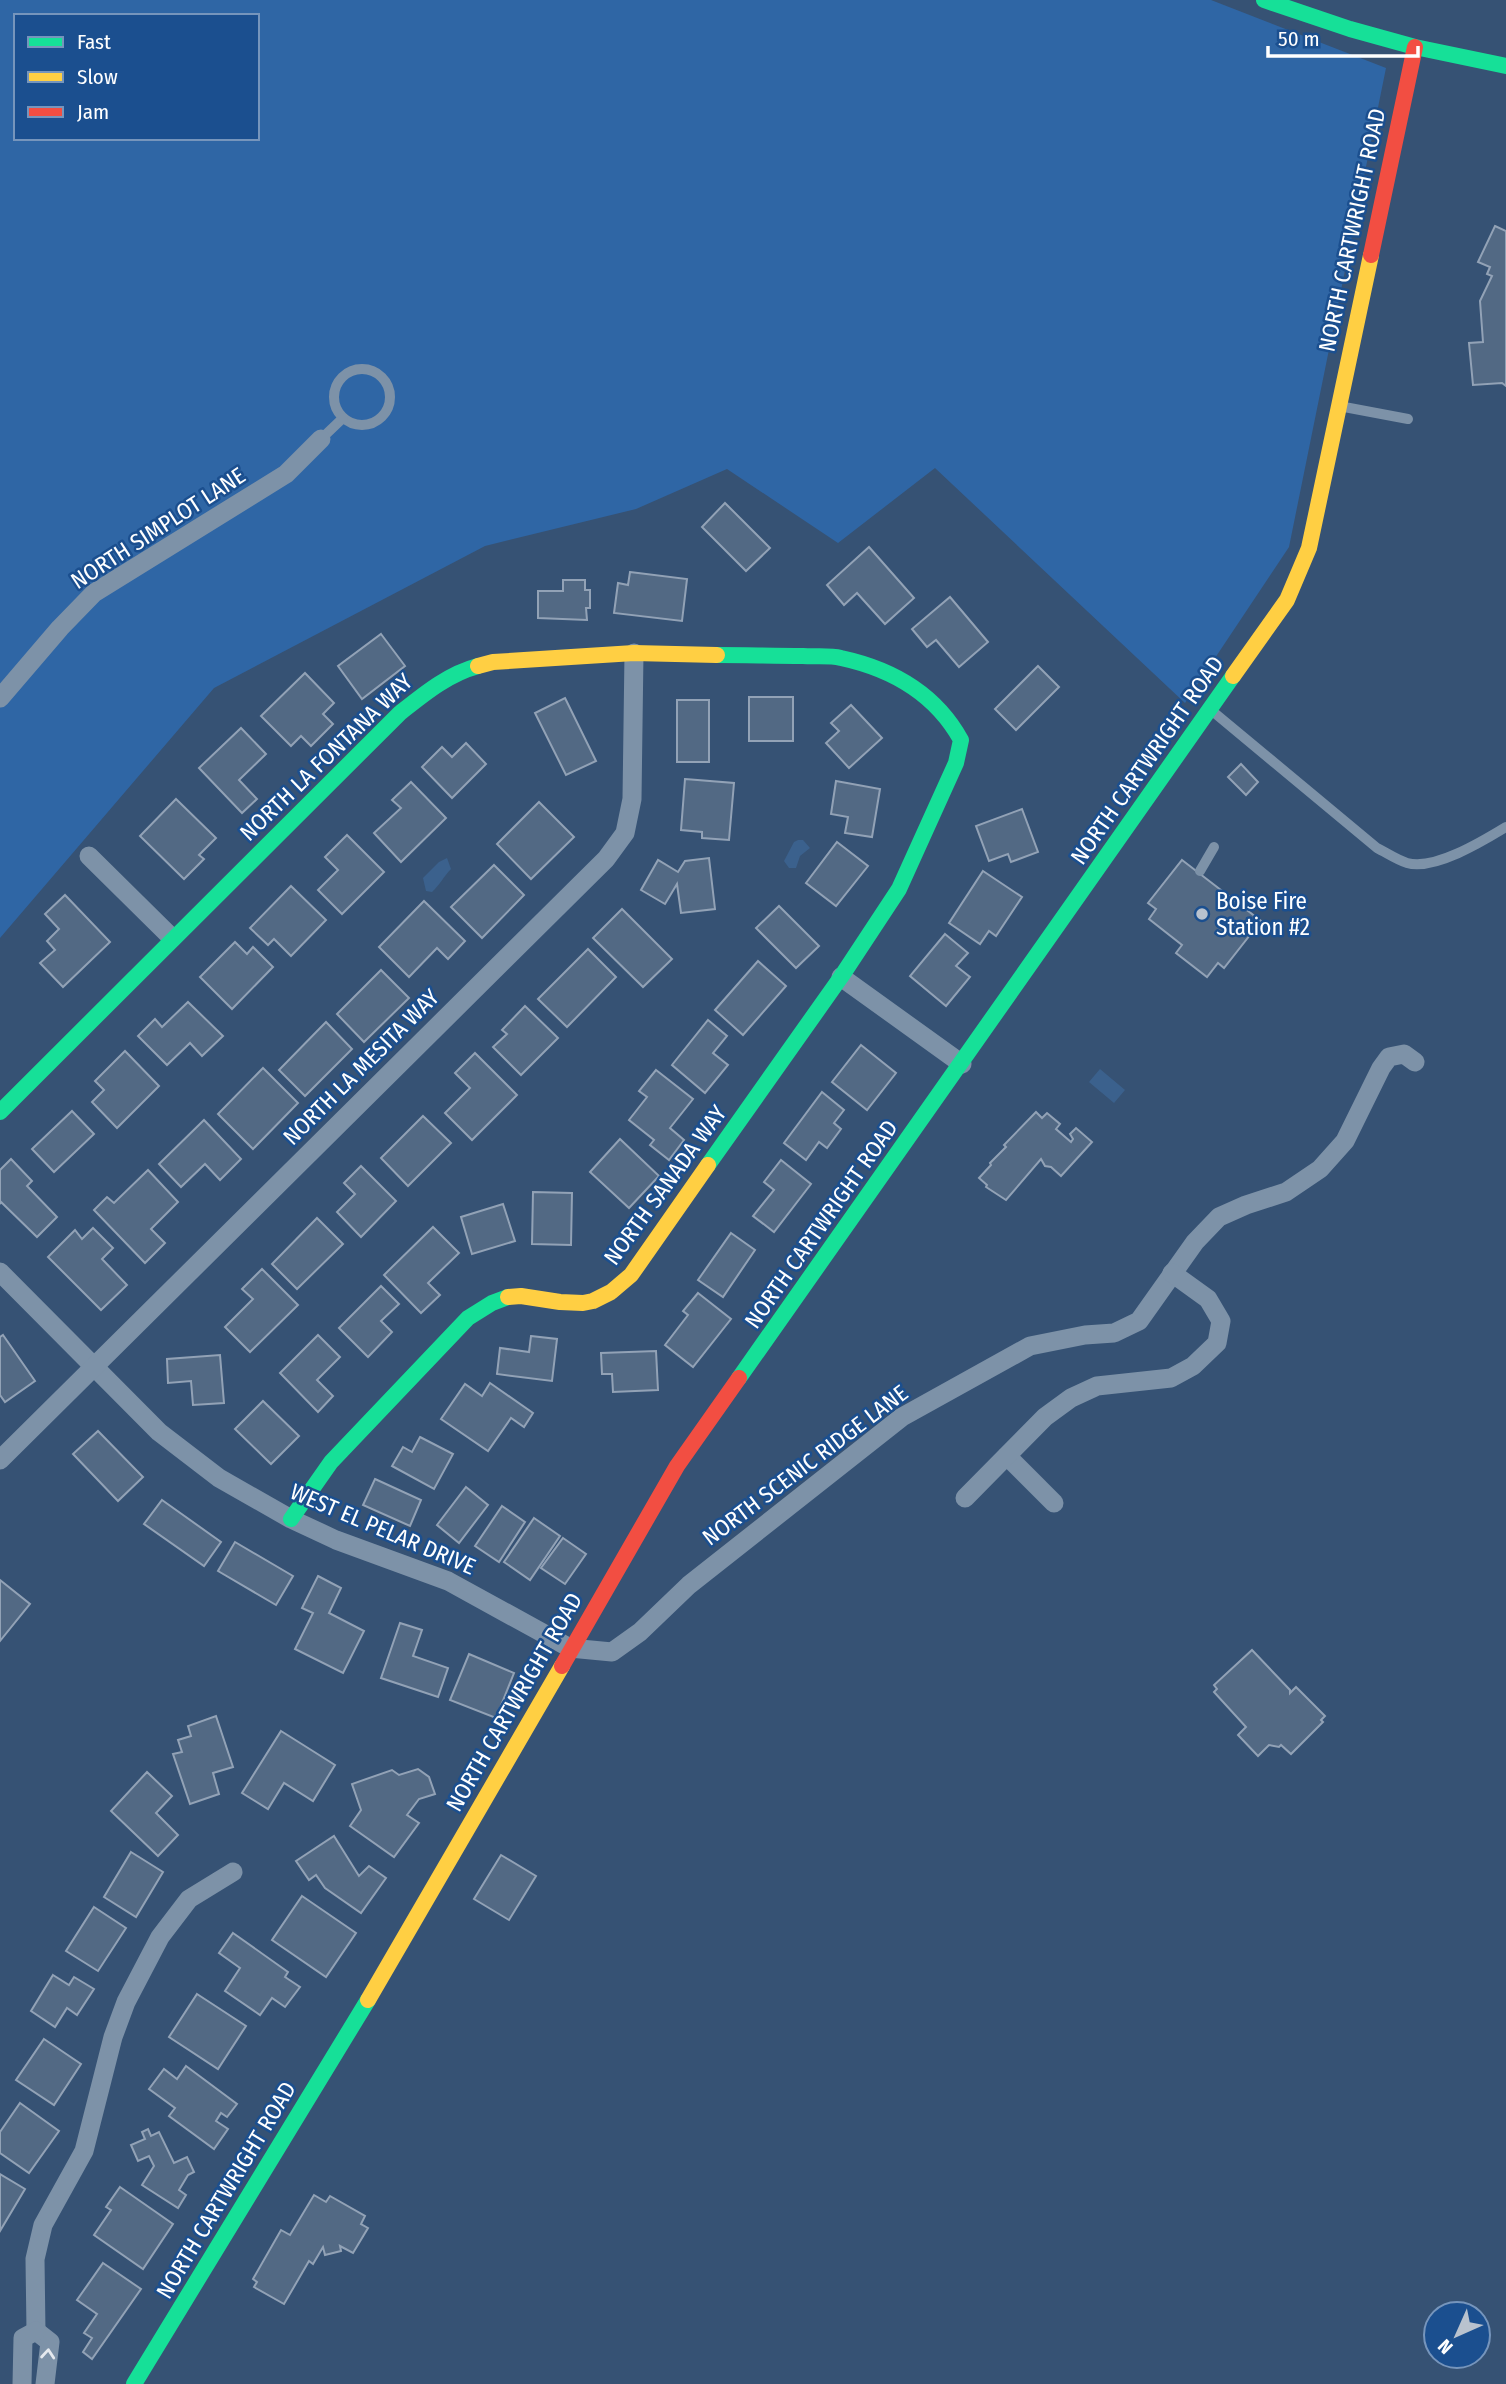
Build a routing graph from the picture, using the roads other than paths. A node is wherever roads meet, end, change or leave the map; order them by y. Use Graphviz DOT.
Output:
graph roads {
  1 [pos="1264,0"];
  2 [pos="1415,47"];
  3 [pos="1506,66"];
  4 [pos="1338,406"];
  5 [pos="343,418"];
  6 [pos="1408,419"];
  7 [pos="321,439"];
  8 [pos="634,653"];
  9 [pos="0,698"];
  10 [pos="1210,710"];
  11 [pos="961,740"];
  12 [pos="1506,827"];
  13 [pos="1214,847"];
  14 [pos="89,856"];
  15 [pos="1199,870"];
  16 [pos="172,938"];
  17 [pos="841,977"];
  18 [pos="1415,1062"];
  19 [pos="962,1064"];
  20 [pos="0,1112"];
  21 [pos="0,1272"];
  22 [pos="1172,1273"];
  23 [pos="93,1367"];
  24 [pos="1007,1455"];
  25 [pos="0,1460"];
  26 [pos="965,1498"];
  27 [pos="1054,1503"];
  28 [pos="291,1519"];
  29 [pos="570,1648"];
  30 [pos="233,1872"];
  31 [pos="36,2331"];
  32 [pos="22,2384"];
  33 [pos="45,2384"];
  34 [pos="134,2384"];
  1 -- 2 [label="street"];
  2 -- 3 [label="street"];
  2 -- 4 [label="street, NORTH CARTWRIGHT ROAD"];
  4 -- 6 [label="lane"];
  4 -- 10 [label="street, NORTH CARTWRIGHT ROAD"];
  5 -- 5 [label="lane"];
  5 -- 7 [label="lane"];
  7 -- 9 [label="street, NORTH SIMPLOT LANE"];
  8 -- 11 [label="street, NORTH LA FONTANA WAY"];
  8 -- 16 [label="street, NORTH LA FONTANA WAY"];
  8 -- 23 [label="street, NORTH LA MESITA WAY"];
  10 -- 12 [label="lane"];
  10 -- 19 [label="street, NORTH CARTWRIGHT ROAD"];
  11 -- 17 [label="street, NORTH SANADA WAY"];
  13 -- 15 [label="lane"];
  14 -- 16 [label="street"];
  16 -- 20 [label="street, NORTH LA FONTANA WAY"];
  17 -- 19 [label="street"];
  17 -- 28 [label="street, NORTH SANADA WAY"];
  18 -- 22 [label="street, NORTH SCENIC RIDGE LANE"];
  19 -- 29 [label="street, NORTH CARTWRIGHT ROAD"];
  21 -- 23 [label="street, WEST EL PELAR DRIVE"];
  22 -- 24 [label="street"];
  22 -- 29 [label="street, NORTH SCENIC RIDGE LANE"];
  23 -- 25 [label="street, NORTH LA MESITA WAY"];
  23 -- 28 [label="street, WEST EL PELAR DRIVE"];
  24 -- 26 [label="street"];
  24 -- 27 [label="street"];
  28 -- 29 [label="street, WEST EL PELAR DRIVE"];
  29 -- 34 [label="street, NORTH CARTWRIGHT ROAD"];
  30 -- 31 [label="street"];
  31 -- 32 [label="street"];
  33 -- 31 [label="street, one-way"];
}
